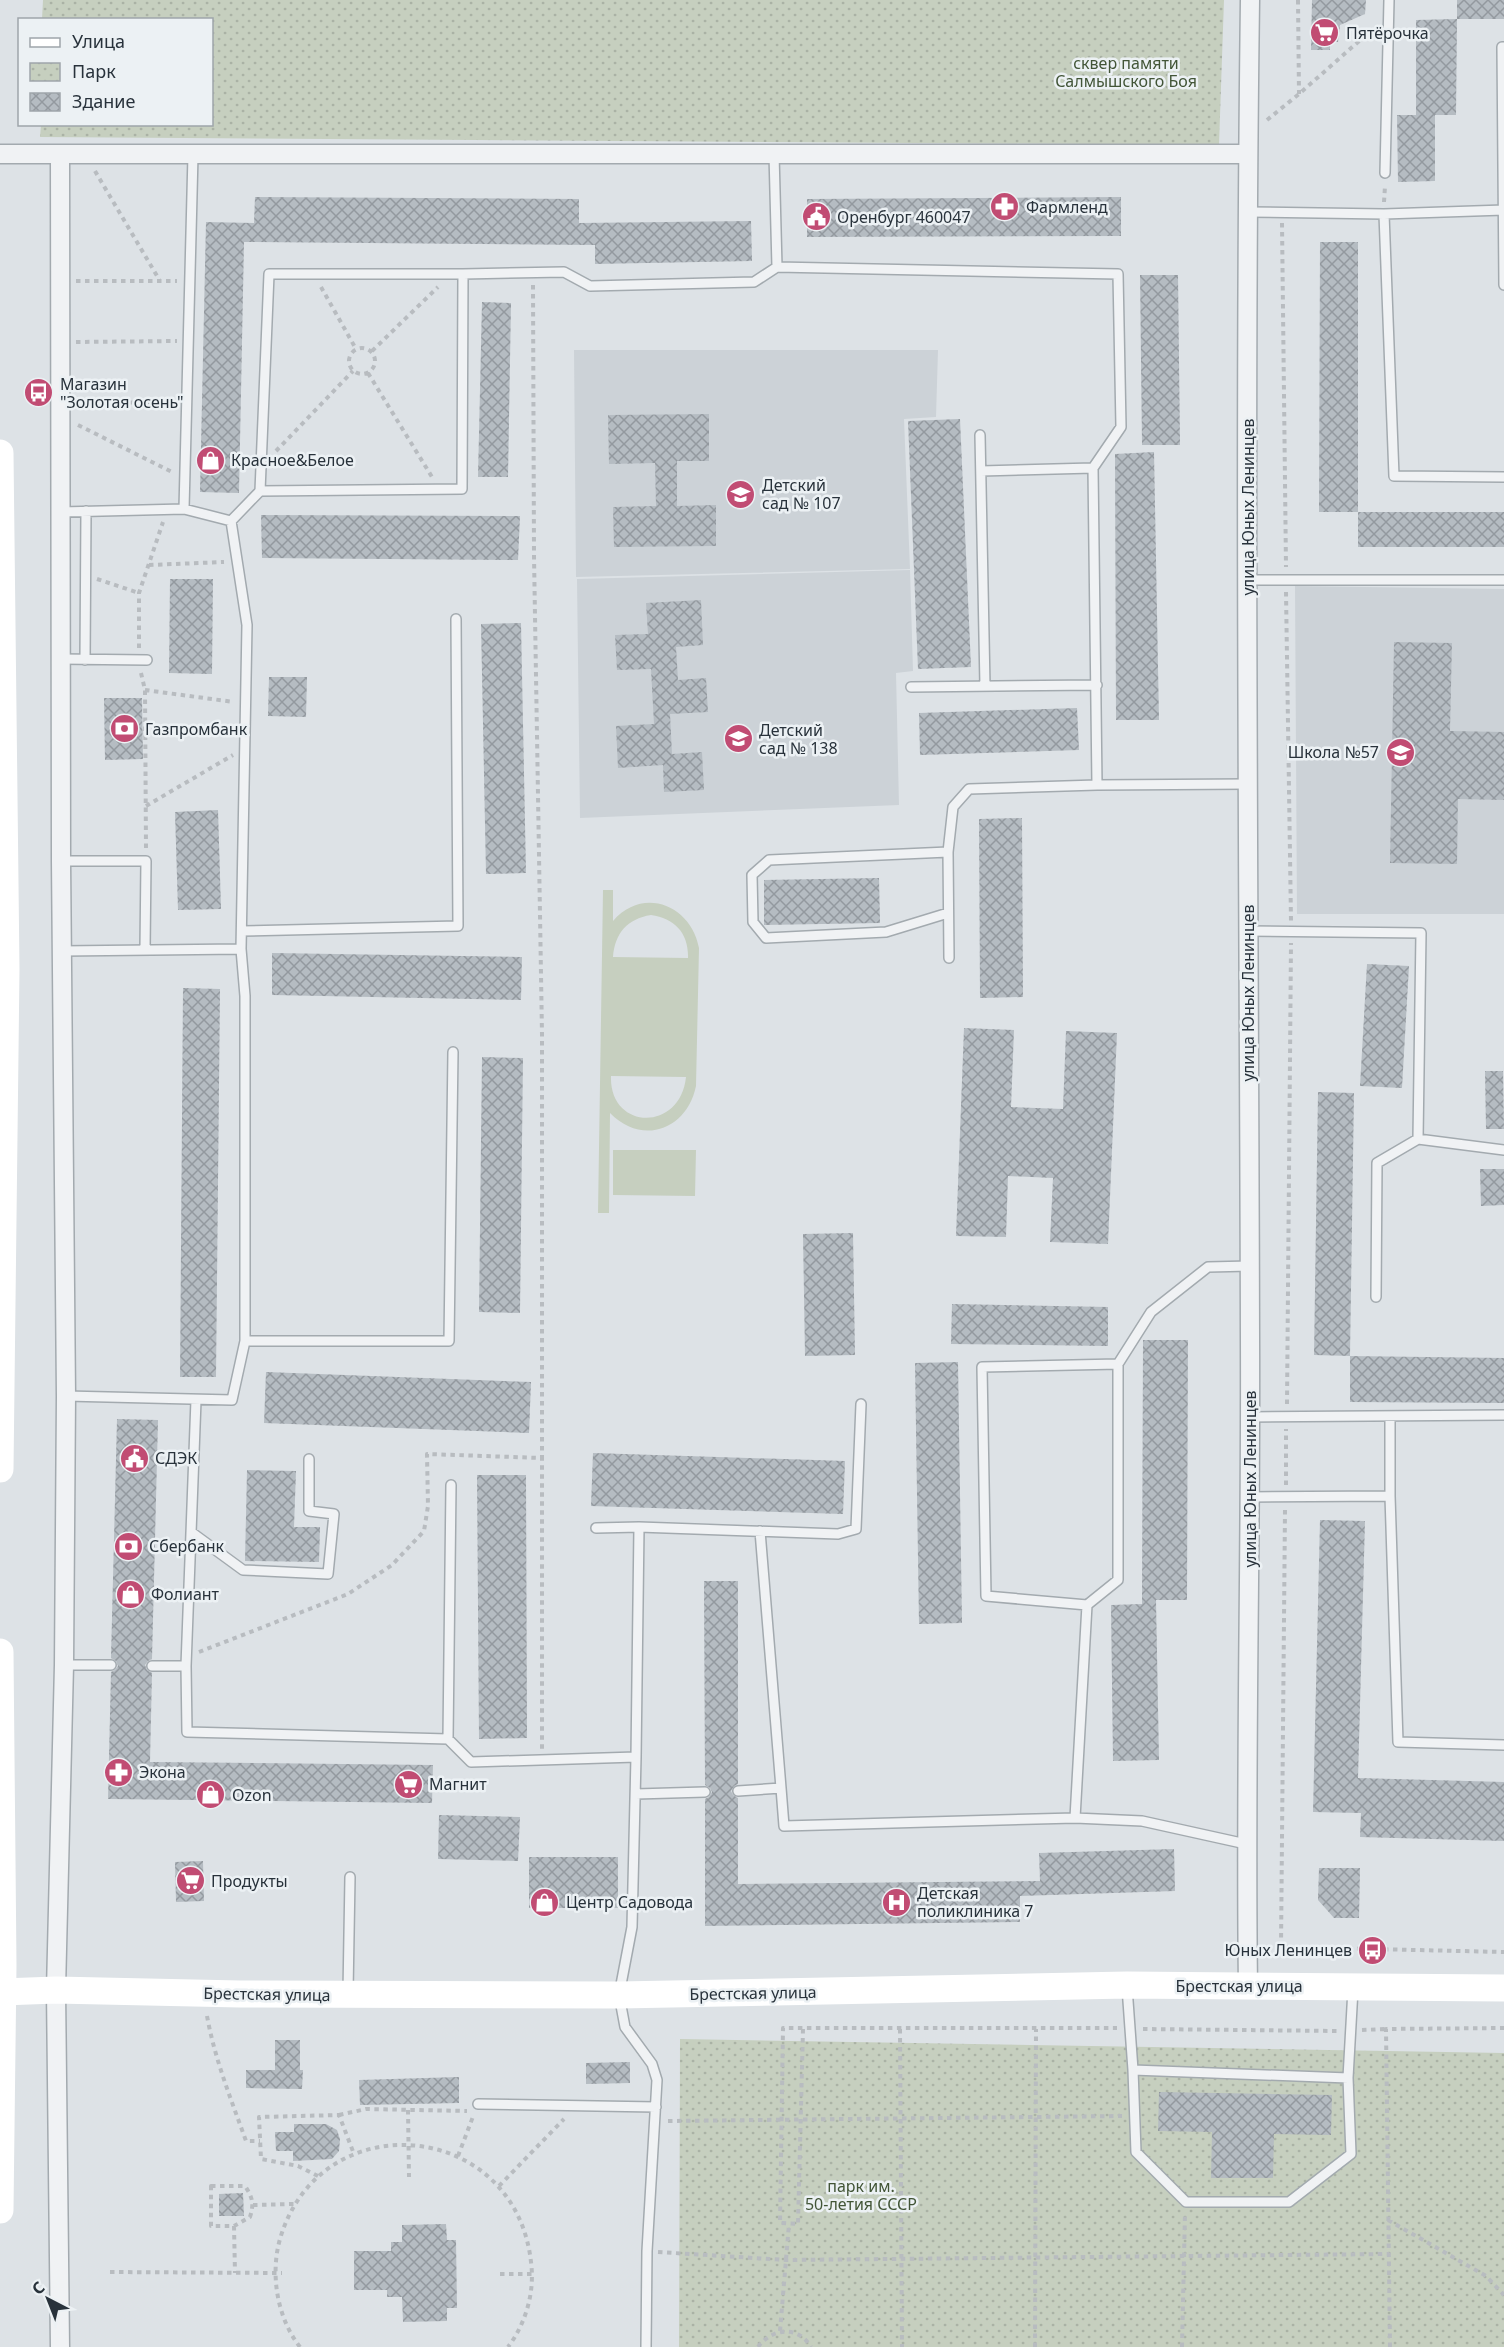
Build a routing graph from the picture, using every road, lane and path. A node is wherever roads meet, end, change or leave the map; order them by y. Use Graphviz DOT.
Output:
graph roads {
  1 [pos="1250,0"];
  2 [pos="1298,0"];
  3 [pos="1389,0"];
  4 [pos="1389,14"];
  5 [pos="1504,47"];
  6 [pos="1299,94"];
  7 [pos="1248,135"];
  8 [pos="0,154"];
  9 [pos="774,154"];
  10 [pos="1248,154"];
  11 [pos="60,155"];
  12 [pos="86,155"];
  13 [pos="193,155"];
  14 [pos="1385,173"];
  15 [pos="1503,210"];
  16 [pos="1248,212"];
  17 [pos="1282,213"];
  18 [pos="1384,214"];
  19 [pos="777,267"];
  20 [pos="533,273"];
  21 [pos="313,274"];
  22 [pos="452,274"];
  23 [pos="463,274"];
  24 [pos="191,280"];
  25 [pos="61,281"];
  26 [pos="160,281"];
  27 [pos="1504,285"];
  28 [pos="189,340"];
  29 [pos="61,342"];
  30 [pos="356,349"];
  31 [pos="372,351"];
  32 [pos="353,370"];
  33 [pos="368,373"];
  34 [pos="188,402"];
  35 [pos="61,410"];
  36 [pos="980,435"];
  37 [pos="0,453"];
  38 [pos="261,467"];
  39 [pos="1093,468"];
  40 [pos="981,471"];
  41 [pos="1504,477"];
  42 [pos="185,478"];
  43 [pos="440,490"];
  44 [pos="260,491"];
  45 [pos="184,509"];
  46 [pos="168,510"];
  47 [pos="86,511"];
  48 [pos="61,512"];
  49 [pos="231,521"];
  50 [pos="237,561"];
  51 [pos="149,565"];
  52 [pos="86,575"];
  53 [pos="1248,580"];
  54 [pos="1286,580"];
  55 [pos="1504,580"];
  56 [pos="139,593"];
  57 [pos="456,618"];
  58 [pos="61,660"];
  59 [pos="85,660"];
  60 [pos="142,660"];
  61 [pos="1097,685"];
  62 [pos="985,686"];
  63 [pos="911,687"];
  64 [pos="145,690"];
  65 [pos="246,704"];
  66 [pos="246,747"];
  67 [pos="1249,784"];
  68 [pos="1097,785"];
  69 [pos="2,786"];
  70 [pos="146,806"];
  71 [pos="948,852"];
  72 [pos="61,861"];
  73 [pos="146,861"];
  74 [pos="948,913"];
  75 [pos="1291,930"];
  76 [pos="242,931"];
  77 [pos="1248,931"];
  78 [pos="145,949"];
  79 [pos="242,949"];
  80 [pos="62,951"];
  81 [pos="949,958"];
  82 [pos="453,1052"];
  83 [pos="2,1134"];
  84 [pos="1418,1139"];
  85 [pos="1504,1150"];
  86 [pos="1250,1266"];
  87 [pos="1376,1297"];
  88 [pos="245,1341"];
  89 [pos="1118,1364"];
  90 [pos="66,1396"];
  91 [pos="196,1400"];
  92 [pos="861,1404"];
  93 [pos="1504,1414"];
  94 [pos="1390,1416"];
  95 [pos="1250,1418"];
  96 [pos="1287,1418"];
  97 [pos="542,1458"];
  98 [pos="309,1459"];
  99 [pos="0,1469"];
  100 [pos="451,1485"];
  101 [pos="1390,1496"];
  102 [pos="1250,1497"];
  103 [pos="1285,1497"];
  104 [pos="639,1527"];
  105 [pos="596,1528"];
  106 [pos="760,1531"];
  107 [pos="191,1532"];
  108 [pos="1087,1605"];
  109 [pos="0,1652"];
  110 [pos="64,1665"];
  111 [pos="111,1665"];
  112 [pos="152,1666"];
  113 [pos="186,1666"];
  114 [pos="448,1739"];
  115 [pos="1504,1745"];
  116 [pos="636,1757"];
  117 [pos="781,1788"];
  118 [pos="738,1791"];
  119 [pos="705,1792"];
  120 [pos="636,1794"];
  121 [pos="1075,1818"];
  122 [pos="1246,1844"];
  123 [pos="350,1877"];
  124 [pos="1504,1952"];
  125 [pos="1127,1986"];
  126 [pos="1248,1986"];
  127 [pos="1353,1987"];
  128 [pos="1504,1988"];
  129 [pos="56,1990"];
  130 [pos="2,1992"];
  131 [pos="348,1995"];
  132 [pos="619,1995"];
  133 [pos="206,2009"];
  134 [pos="1036,2028"];
  135 [pos="1130,2028"];
  136 [pos="1504,2028"];
  137 [pos="803,2029"];
  138 [pos="900,2029"];
  139 [pos="1386,2029"];
  140 [pos="1350,2031"];
  141 [pos="1133,2070"];
  142 [pos="1348,2078"];
  143 [pos="478,2104"];
  144 [pos="573,2106"];
  145 [pos="656,2107"];
  146 [pos="408,2110"];
  147 [pos="339,2115"];
  148 [pos="1135,2116"];
  149 [pos="1036,2117"];
  150 [pos="901,2118"];
  151 [pos="782,2120"];
  152 [pos="801,2120"];
  153 [pos="655,2121"];
  154 [pos="260,2141"];
  155 [pos="409,2144"];
  156 [pos="354,2154"];
  157 [pos="458,2156"];
  158 [pos="318,2176"];
  159 [pos="409,2177"];
  160 [pos="499,2186"];
  161 [pos="1186,2202"];
  162 [pos="295,2204"];
  163 [pos="253,2205"];
  164 [pos="0,2210"];
  165 [pos="1388,2220"];
  166 [pos="789,2224"];
  167 [pos="234,2226"];
  168 [pos="647,2251"];
  169 [pos="1389,2254"];
  170 [pos="1184,2256"];
  171 [pos="1036,2258"];
  172 [pos="902,2259"];
  173 [pos="786,2260"];
  174 [pos="110,2272"];
  175 [pos="235,2272"];
  176 [pos="275,2273"];
  177 [pos="282,2273"];
  178 [pos="500,2274"];
  179 [pos="533,2274"];
  180 [pos="1504,2295"];
  181 [pos="780,2331"];
  182 [pos="60,2347"];
  183 [pos="300,2347"];
  184 [pos="508,2347"];
  185 [pos="646,2347"];
  186 [pos="758,2347"];
  187 [pos="811,2347"];
  188 [pos="902,2347"];
  189 [pos="1035,2347"];
  190 [pos="1182,2347"];
  191 [pos="1390,2347"];
  1 -- 7 [label="street, улица Юных Ленинцев"];
  2 -- 6 [label="path"];
  3 -- 4 [label="lane"];
  4 -- 6 [label="path"];
  4 -- 14 [label="lane"];
  5 -- 15 [label="lane"];
  6 -- 7 [label="path"];
  7 -- 10 [label="street, улица Юных Ленинцев"];
  8 -- 11 [label="street"];
  9 -- 10 [label="street"];
  9 -- 13 [label="street"];
  9 -- 19 [label="lane"];
  10 -- 16 [label="street, улица Юных Ленинцев"];
  11 -- 12 [label="street"];
  11 -- 25 [label="street"];
  12 -- 13 [label="street"];
  12 -- 26 [label="path"];
  13 -- 24 [label="lane"];
  14 -- 18 [label="path"];
  15 -- 18 [label="lane"];
  15 -- 27 [label="lane"];
  16 -- 17 [label="lane"];
  16 -- 53 [label="street, улица Юных Ленинцев"];
  17 -- 18 [label="lane"];
  17 -- 54 [label="path"];
  18 -- 41 [label="lane"];
  19 -- 20 [label="lane"];
  19 -- 39 [label="lane"];
  20 -- 23 [label="lane"];
  20 -- 97 [label="path"];
  21 -- 22 [label="lane"];
  21 -- 30 [label="path"];
  21 -- 38 [label="lane"];
  22 -- 23 [label="lane"];
  22 -- 31 [label="path"];
  23 -- 43 [label="lane"];
  24 -- 26 [label="path"];
  24 -- 28 [label="lane"];
  25 -- 26 [label="path"];
  25 -- 29 [label="street"];
  28 -- 29 [label="path"];
  28 -- 34 [label="lane"];
  29 -- 35 [label="street"];
  30 -- 31 [label="path"];
  30 -- 32 [label="path"];
  31 -- 33 [label="path"];
  32 -- 33 [label="path"];
  32 -- 38 [label="path"];
  33 -- 43 [label="path"];
  34 -- 35 [label="path"];
  34 -- 42 [label="lane"];
  35 -- 42 [label="path"];
  35 -- 48 [label="street"];
  36 -- 40 [label="lane"];
  37 -- 69 [label="main road"];
  38 -- 44 [label="lane"];
  39 -- 40 [label="lane"];
  39 -- 61 [label="lane"];
  40 -- 62 [label="lane"];
  42 -- 45 [label="lane"];
  43 -- 44 [label="lane"];
  44 -- 49 [label="lane"];
  45 -- 46 [label="lane"];
  45 -- 49 [label="lane"];
  46 -- 47 [label="lane"];
  46 -- 51 [label="path"];
  47 -- 48 [label="lane"];
  47 -- 52 [label="lane"];
  48 -- 58 [label="street"];
  49 -- 50 [label="lane"];
  50 -- 51 [label="path"];
  50 -- 65 [label="lane"];
  51 -- 56 [label="path"];
  52 -- 56 [label="path"];
  52 -- 59 [label="lane"];
  53 -- 54 [label="lane"];
  53 -- 67 [label="street, улица Юных Ленинцев"];
  54 -- 55 [label="lane"];
  54 -- 75 [label="path"];
  56 -- 60 [label="path"];
  57 -- 76 [label="lane"];
  58 -- 59 [label="lane"];
  58 -- 72 [label="street"];
  59 -- 60 [label="lane"];
  60 -- 64 [label="path"];
  61 -- 62 [label="lane"];
  61 -- 68 [label="lane"];
  62 -- 63 [label="lane"];
  64 -- 65 [label="path"];
  64 -- 70 [label="path"];
  65 -- 66 [label="lane"];
  66 -- 70 [label="path"];
  66 -- 76 [label="lane"];
  67 -- 68 [label="lane"];
  67 -- 77 [label="street, улица Юных Ленинцев"];
  68 -- 71 [label="lane"];
  69 -- 83 [label="main road"];
  70 -- 73 [label="path"];
  71 -- 74 [label="lane"];
  71 -- 74 [label="lane"];
  72 -- 73 [label="lane"];
  72 -- 80 [label="street"];
  73 -- 78 [label="lane"];
  74 -- 81 [label="lane"];
  75 -- 77 [label="lane"];
  75 -- 84 [label="lane"];
  75 -- 96 [label="path"];
  76 -- 79 [label="lane"];
  77 -- 86 [label="street, улица Юных Ленинцев"];
  78 -- 79 [label="lane"];
  78 -- 80 [label="lane"];
  79 -- 88 [label="lane"];
  80 -- 90 [label="street"];
  82 -- 88 [label="lane"];
  83 -- 99 [label="main road"];
  84 -- 85 [label="lane"];
  84 -- 87 [label="lane"];
  86 -- 89 [label="lane"];
  86 -- 95 [label="street, улица Юных Ленинцев"];
  88 -- 91 [label="lane"];
  89 -- 108 [label="lane"];
  89 -- 108 [label="lane"];
  90 -- 91 [label="lane"];
  90 -- 110 [label="street"];
  91 -- 107 [label="lane"];
  92 -- 106 [label="lane"];
  93 -- 94 [label="lane"];
  94 -- 96 [label="lane"];
  94 -- 101 [label="lane"];
  95 -- 96 [label="lane"];
  95 -- 102 [label="street, улица Юных Ленинцев"];
  96 -- 103 [label="path"];
  98 -- 107 [label="lane"];
  100 -- 114 [label="lane"];
  101 -- 103 [label="lane"];
  101 -- 115 [label="lane"];
  102 -- 103 [label="lane"];
  102 -- 122 [label="street, улица Юных Ленинцев"];
  103 -- 124 [label="path"];
  104 -- 105 [label="lane"];
  104 -- 106 [label="lane"];
  104 -- 116 [label="lane"];
  106 -- 117 [label="lane"];
  107 -- 113 [label="lane"];
  108 -- 121 [label="lane"];
  109 -- 130 [label="main road"];
  110 -- 111 [label="lane"];
  110 -- 129 [label="street"];
  112 -- 113 [label="lane"];
  113 -- 114 [label="lane"];
  114 -- 116 [label="lane"];
  116 -- 120 [label="lane"];
  117 -- 118 [label="lane"];
  117 -- 121 [label="lane"];
  119 -- 120 [label="lane"];
  120 -- 132 [label="lane"];
  121 -- 122 [label="lane"];
  122 -- 126 [label="street, улица Юных Ленинцев"];
  123 -- 131 [label="lane"];
  125 -- 126 [label="main road, Брестская улица"];
  125 -- 132 [label="main road, Брестская улица"];
  125 -- 135 [label="lane"];
  126 -- 127 [label="main road, Брестская улица"];
  127 -- 128 [label="main road, Брестская улица"];
  127 -- 140 [label="lane"];
  129 -- 130 [label="main road, Брестская улица"];
  129 -- 131 [label="main road, Брестская улица"];
  129 -- 182 [label="street"];
  130 -- 164 [label="main road"];
  131 -- 132 [label="main road, Брестская улица"];
  132 -- 145 [label="lane"];
  133 -- 154 [label="path"];
  134 -- 135 [label="path"];
  134 -- 138 [label="path"];
  134 -- 149 [label="path"];
  135 -- 140 [label="path"];
  135 -- 141 [label="lane"];
  136 -- 139 [label="path"];
  137 -- 138 [label="path"];
  137 -- 151 [label="path"];
  137 -- 152 [label="path"];
  138 -- 150 [label="path"];
  139 -- 140 [label="path"];
  139 -- 165 [label="path"];
  140 -- 142 [label="lane"];
  141 -- 142 [label="lane"];
  141 -- 148 [label="lane"];
  142 -- 161 [label="lane"];
  143 -- 144 [label="lane"];
  144 -- 145 [label="lane"];
  144 -- 160 [label="path"];
  145 -- 153 [label="lane"];
  146 -- 147 [label="path"];
  146 -- 155 [label="path"];
  146 -- 157 [label="path"];
  147 -- 154 [label="path"];
  147 -- 156 [label="path"];
  148 -- 149 [label="path"];
  148 -- 161 [label="lane"];
  149 -- 150 [label="path"];
  149 -- 171 [label="path"];
  150 -- 152 [label="path"];
  150 -- 172 [label="path"];
  151 -- 152 [label="path"];
  151 -- 153 [label="path"];
  151 -- 166 [label="path"];
  152 -- 166 [label="path"];
  153 -- 168 [label="lane"];
  154 -- 158 [label="path"];
  155 -- 156 [label="path"];
  155 -- 157 [label="path"];
  155 -- 159 [label="path"];
  156 -- 158 [label="path"];
  157 -- 160 [label="path"];
  158 -- 162 [label="path"];
  160 -- 179 [label="path"];
  161 -- 170 [label="path"];
  162 -- 163 [label="path"];
  162 -- 176 [label="path"];
  163 -- 167 [label="path"];
  163 -- 167 [label="path"];
  165 -- 169 [label="path"];
  165 -- 180 [label="path"];
  166 -- 173 [label="path"];
  167 -- 175 [label="path"];
  168 -- 173 [label="path"];
  168 -- 185 [label="lane"];
  169 -- 170 [label="path"];
  169 -- 191 [label="path"];
  170 -- 171 [label="path"];
  170 -- 190 [label="path"];
  171 -- 172 [label="path"];
  171 -- 189 [label="path"];
  172 -- 173 [label="path"];
  172 -- 188 [label="path"];
  173 -- 181 [label="path"];
  174 -- 175 [label="path"];
  175 -- 176 [label="path"];
  176 -- 177 [label="path"];
  176 -- 183 [label="path"];
  178 -- 179 [label="path"];
  179 -- 184 [label="path"];
  181 -- 186 [label="path"];
  181 -- 187 [label="path"];
}
